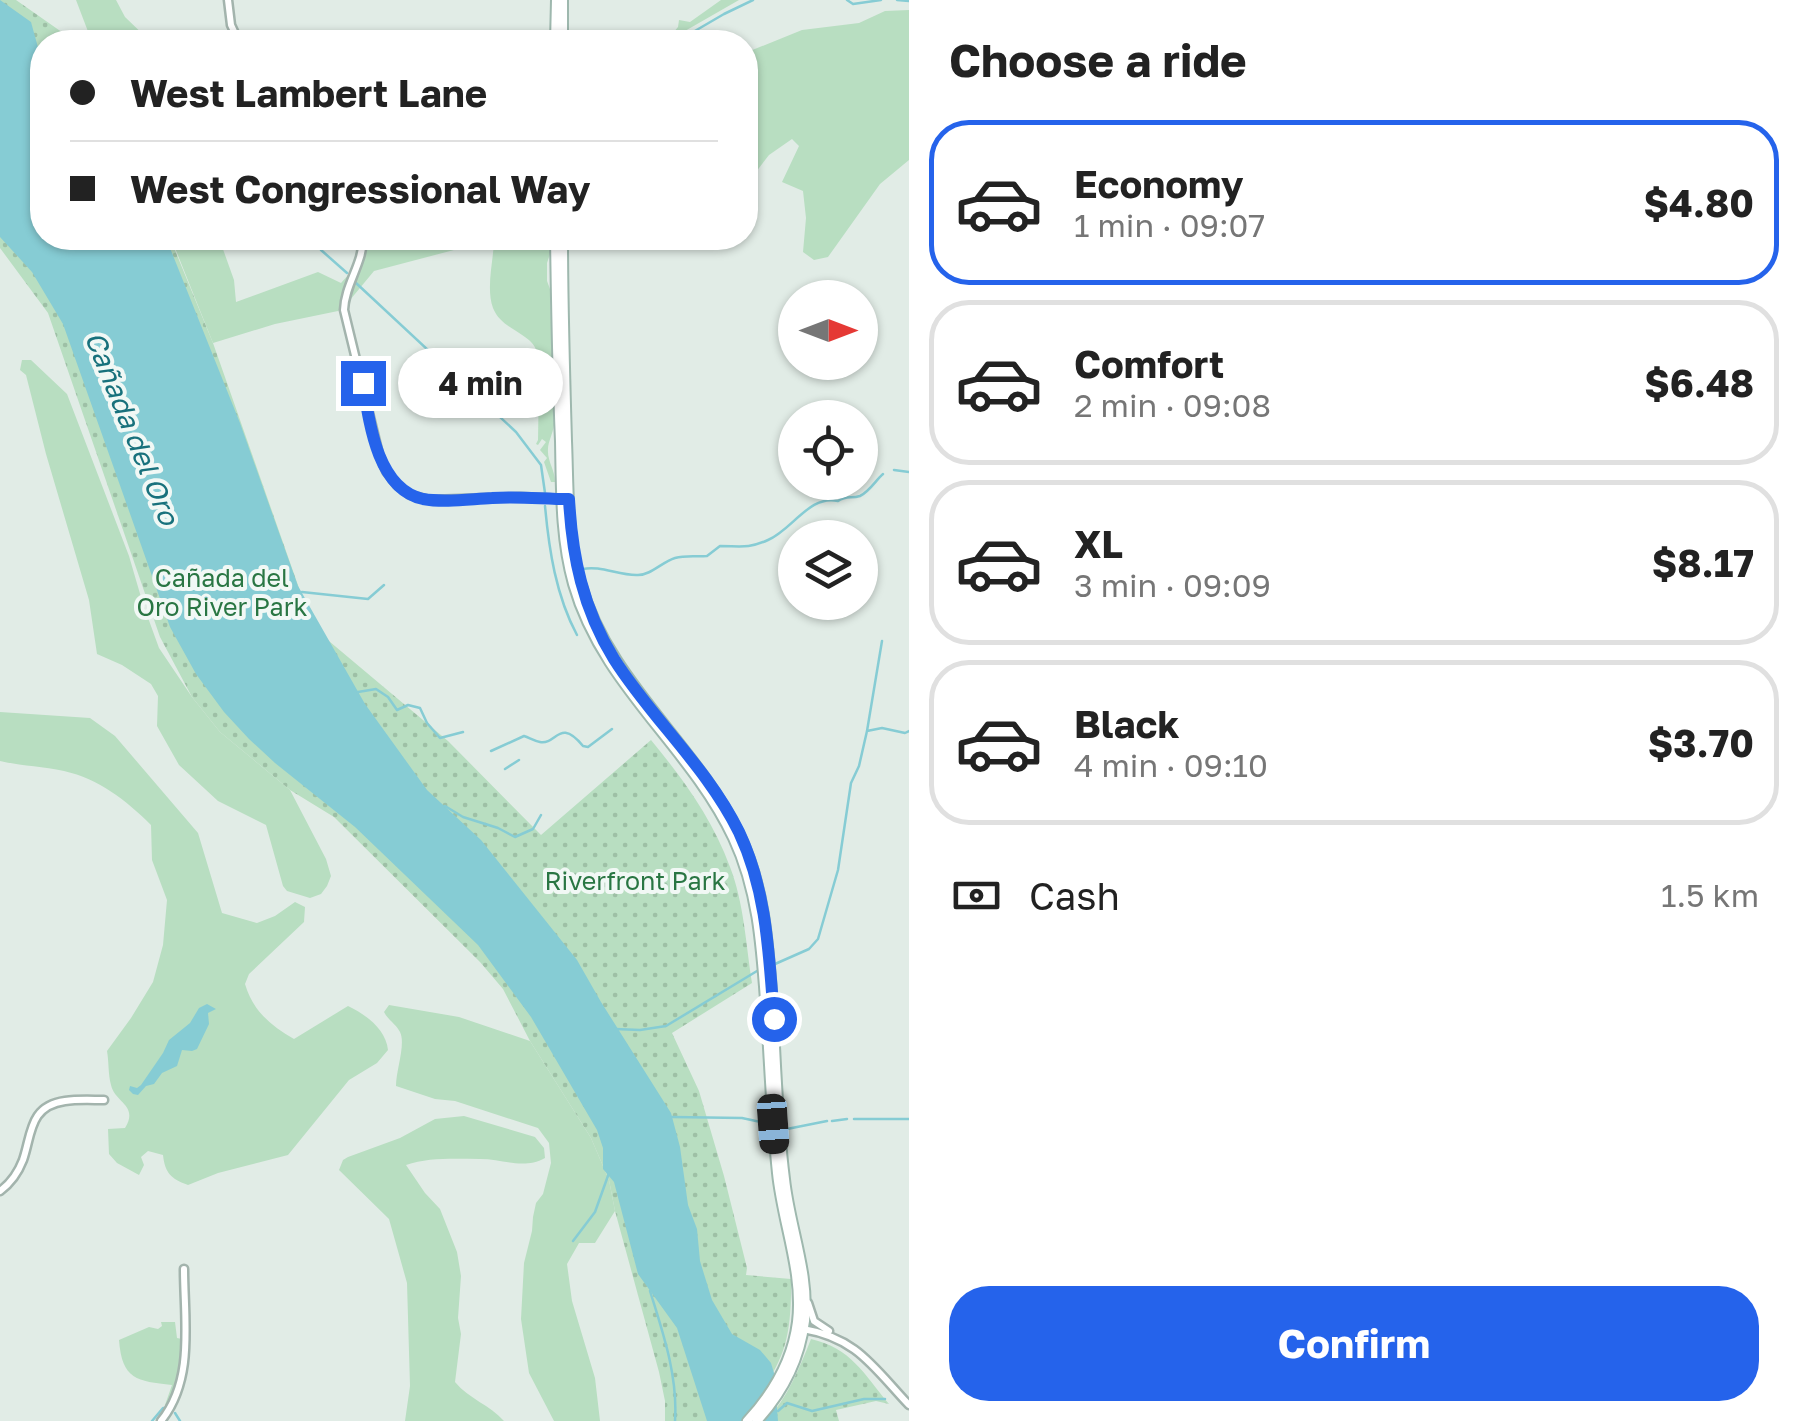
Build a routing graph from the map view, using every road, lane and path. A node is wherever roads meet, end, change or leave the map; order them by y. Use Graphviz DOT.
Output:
graph roads {
  1 [pos="228,0"];
  2 [pos="556,0"];
  3 [pos="564,0"];
  4 [pos="233,30"];
  5 [pos="555,30"];
  6 [pos="563,30"];
  7 [pos="362,250"];
  8 [pos="559,250"];
  9 [pos="561,499"];
  10 [pos="104,1100"];
  11 [pos="0,1191"];
  12 [pos="782,1207"];
  13 [pos="797,1242"];
  14 [pos="184,1269"];
  15 [pos="805,1287"];
  16 [pos="799,1332"];
  17 [pos="842,1340"];
  18 [pos="909,1404"];
  19 [pos="160,1421"];
  20 [pos="746,1421"];
  21 [pos="757,1421"];
  1 -- 4 [label="street"];
  2 -- 5 [label="main road"];
  3 -- 6 [label="main road"];
  7 -- 9 [label="street"];
  8 -- 9 [label="main road"];
  9 -- 12 [label="main road"];
  9 -- 13 [label="main road"];
  10 -- 11 [label="street"];
  12 -- 13 [label="main road"];
  12 -- 16 [label="main road"];
  13 -- 15 [label="main road"];
  14 -- 19 [label="street"];
  15 -- 16 [label="main road"];
  15 -- 17 [label="street"];
  16 -- 17 [label="street"];
  16 -- 20 [label="main road"];
  16 -- 21 [label="main road"];
  17 -- 18 [label="street"];
}
